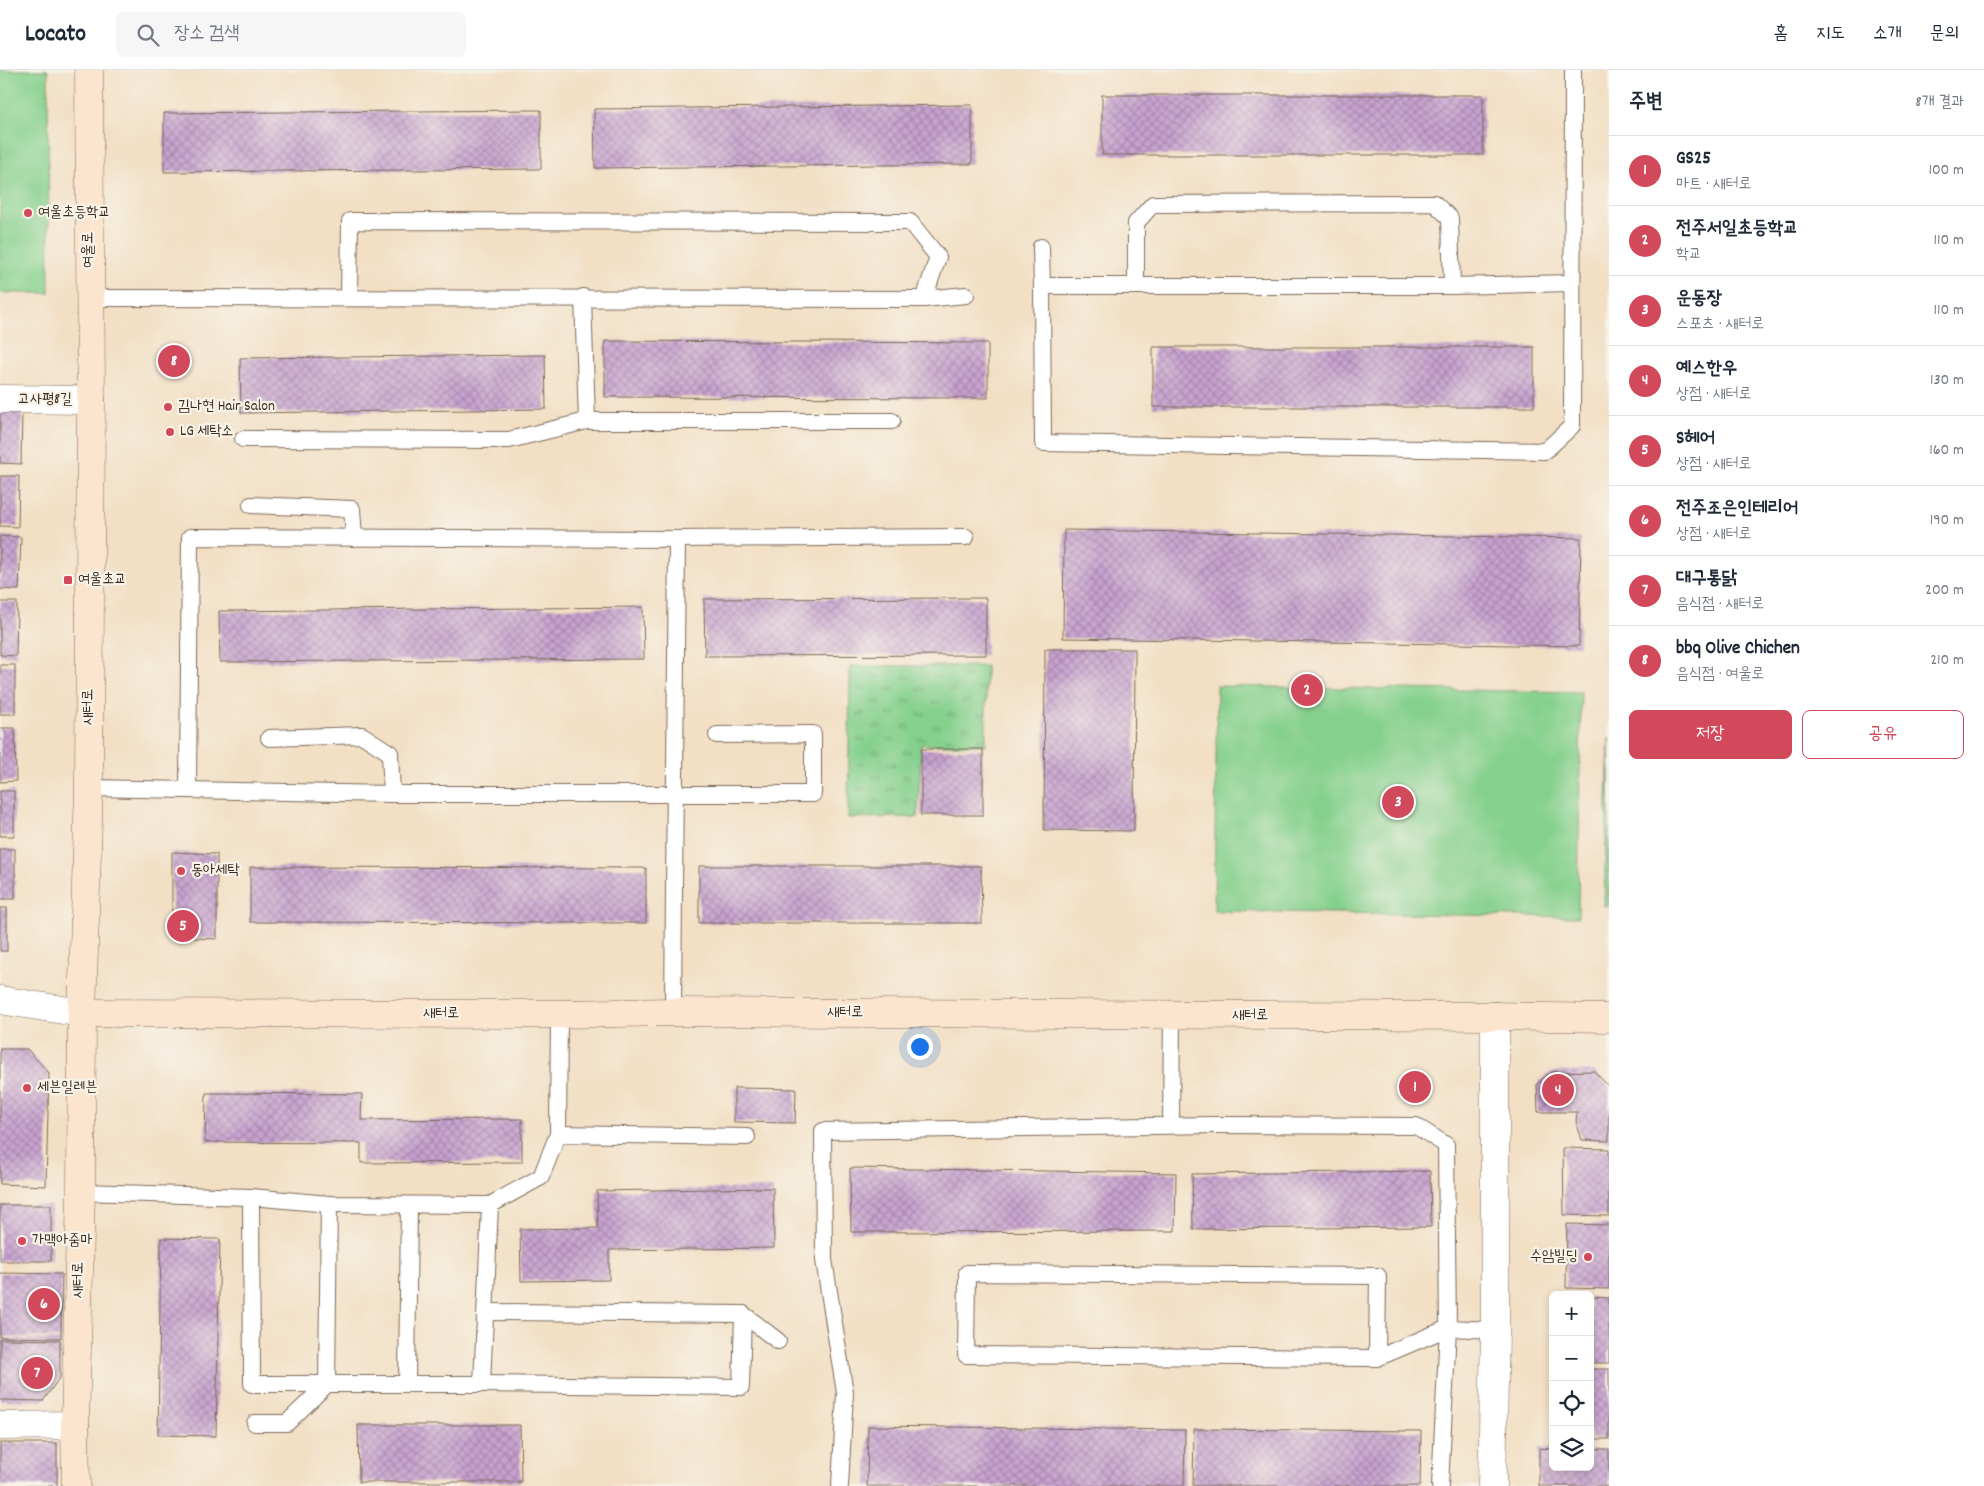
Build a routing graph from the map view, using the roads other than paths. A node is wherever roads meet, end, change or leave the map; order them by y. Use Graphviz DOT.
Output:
graph roads {
  1 [pos="89,70"];
  2 [pos="1573,70"];
  3 [pos="1041,247"];
  4 [pos="1572,283"];
  5 [pos="1042,286"];
  6 [pos="1136,286"];
  7 [pos="1452,286"];
  8 [pos="966,295"];
  9 [pos="583,297"];
  10 [pos="89,298"];
  11 [pos="349,298"];
  12 [pos="924,299"];
  13 [pos="0,400"];
  14 [pos="91,400"];
  15 [pos="587,421"];
  16 [pos="892,421"];
  17 [pos="243,439"];
  18 [pos="251,505"];
  19 [pos="966,537"];
  20 [pos="354,538"];
  21 [pos="677,539"];
  22 [pos="717,735"];
  23 [pos="269,738"];
  24 [pos="89,788"];
  25 [pos="188,789"];
  26 [pos="392,794"];
  27 [pos="675,794"];
  28 [pos="0,1000"];
  29 [pos="674,1012"];
  30 [pos="82,1013"];
  31 [pos="559,1014"];
  32 [pos="1172,1016"];
  33 [pos="1495,1016"];
  34 [pos="1609,1018"];
  35 [pos="1171,1125"];
  36 [pos="558,1134"];
  37 [pos="747,1137"];
  38 [pos="81,1192"];
  39 [pos="251,1197"];
  40 [pos="329,1204"];
  41 [pos="410,1205"];
  42 [pos="490,1205"];
  43 [pos="486,1312"];
  44 [pos="743,1314"];
  45 [pos="1448,1328"];
  46 [pos="1495,1330"];
  47 [pos="778,1341"];
  48 [pos="1377,1358"];
  49 [pos="327,1384"];
  50 [pos="407,1384"];
  51 [pos="482,1384"];
  52 [pos="255,1423"];
  53 [pos="75,1424"];
  54 [pos="0,1426"];
  55 [pos="76,1486"];
  56 [pos="840,1486"];
  57 [pos="1440,1486"];
  58 [pos="1492,1486"];
  1 -- 10 [label="street, 여울로"];
  2 -- 4 [label="lane"];
  3 -- 5 [label="lane"];
  4 -- 5 [label="lane"];
  4 -- 7 [label="lane"];
  5 -- 6 [label="lane"];
  6 -- 7 [label="lane"];
  6 -- 7 [label="lane"];
  8 -- 12 [label="lane"];
  9 -- 11 [label="lane"];
  9 -- 12 [label="lane"];
  9 -- 15 [label="lane"];
  10 -- 11 [label="lane"];
  10 -- 14 [label="street, 여울로"];
  11 -- 12 [label="lane"];
  13 -- 14 [label="street, 고사평8길"];
  14 -- 24 [label="street, 새터로"];
  15 -- 16 [label="lane"];
  15 -- 17 [label="lane"];
  18 -- 20 [label="lane"];
  19 -- 21 [label="lane"];
  20 -- 21 [label="lane"];
  20 -- 25 [label="lane"];
  21 -- 27 [label="lane"];
  22 -- 27 [label="lane"];
  23 -- 26 [label="lane"];
  24 -- 25 [label="lane"];
  24 -- 30 [label="street, 새터로"];
  25 -- 26 [label="lane"];
  26 -- 27 [label="lane"];
  27 -- 29 [label="lane"];
  28 -- 30 [label="street, 새터로"];
  29 -- 31 [label="street, 새터로"];
  29 -- 32 [label="street, 새터로"];
  30 -- 31 [label="street, 새터로"];
  30 -- 38 [label="street, 새터로"];
  31 -- 36 [label="lane"];
  32 -- 33 [label="street, 새터로"];
  32 -- 35 [label="lane"];
  33 -- 34 [label="street, 새터로"];
  33 -- 46 [label="street"];
  35 -- 45 [label="lane"];
  35 -- 56 [label="lane"];
  36 -- 37 [label="lane"];
  36 -- 42 [label="lane"];
  38 -- 39 [label="lane"];
  38 -- 53 [label="street, 새터로"];
  39 -- 40 [label="lane"];
  39 -- 49 [label="lane"];
  40 -- 41 [label="lane"];
  40 -- 49 [label="lane"];
  41 -- 42 [label="lane"];
  41 -- 50 [label="lane"];
  42 -- 43 [label="lane"];
  43 -- 44 [label="lane"];
  43 -- 51 [label="lane"];
  44 -- 47 [label="lane"];
  44 -- 51 [label="lane"];
  45 -- 46 [label="lane"];
  45 -- 48 [label="lane"];
  45 -- 57 [label="lane"];
  46 -- 58 [label="street"];
  48 -- 48 [label="lane"];
  49 -- 50 [label="lane"];
  49 -- 52 [label="lane"];
  50 -- 51 [label="lane"];
  53 -- 54 [label="street"];
  53 -- 55 [label="street, 새터로"];
}
